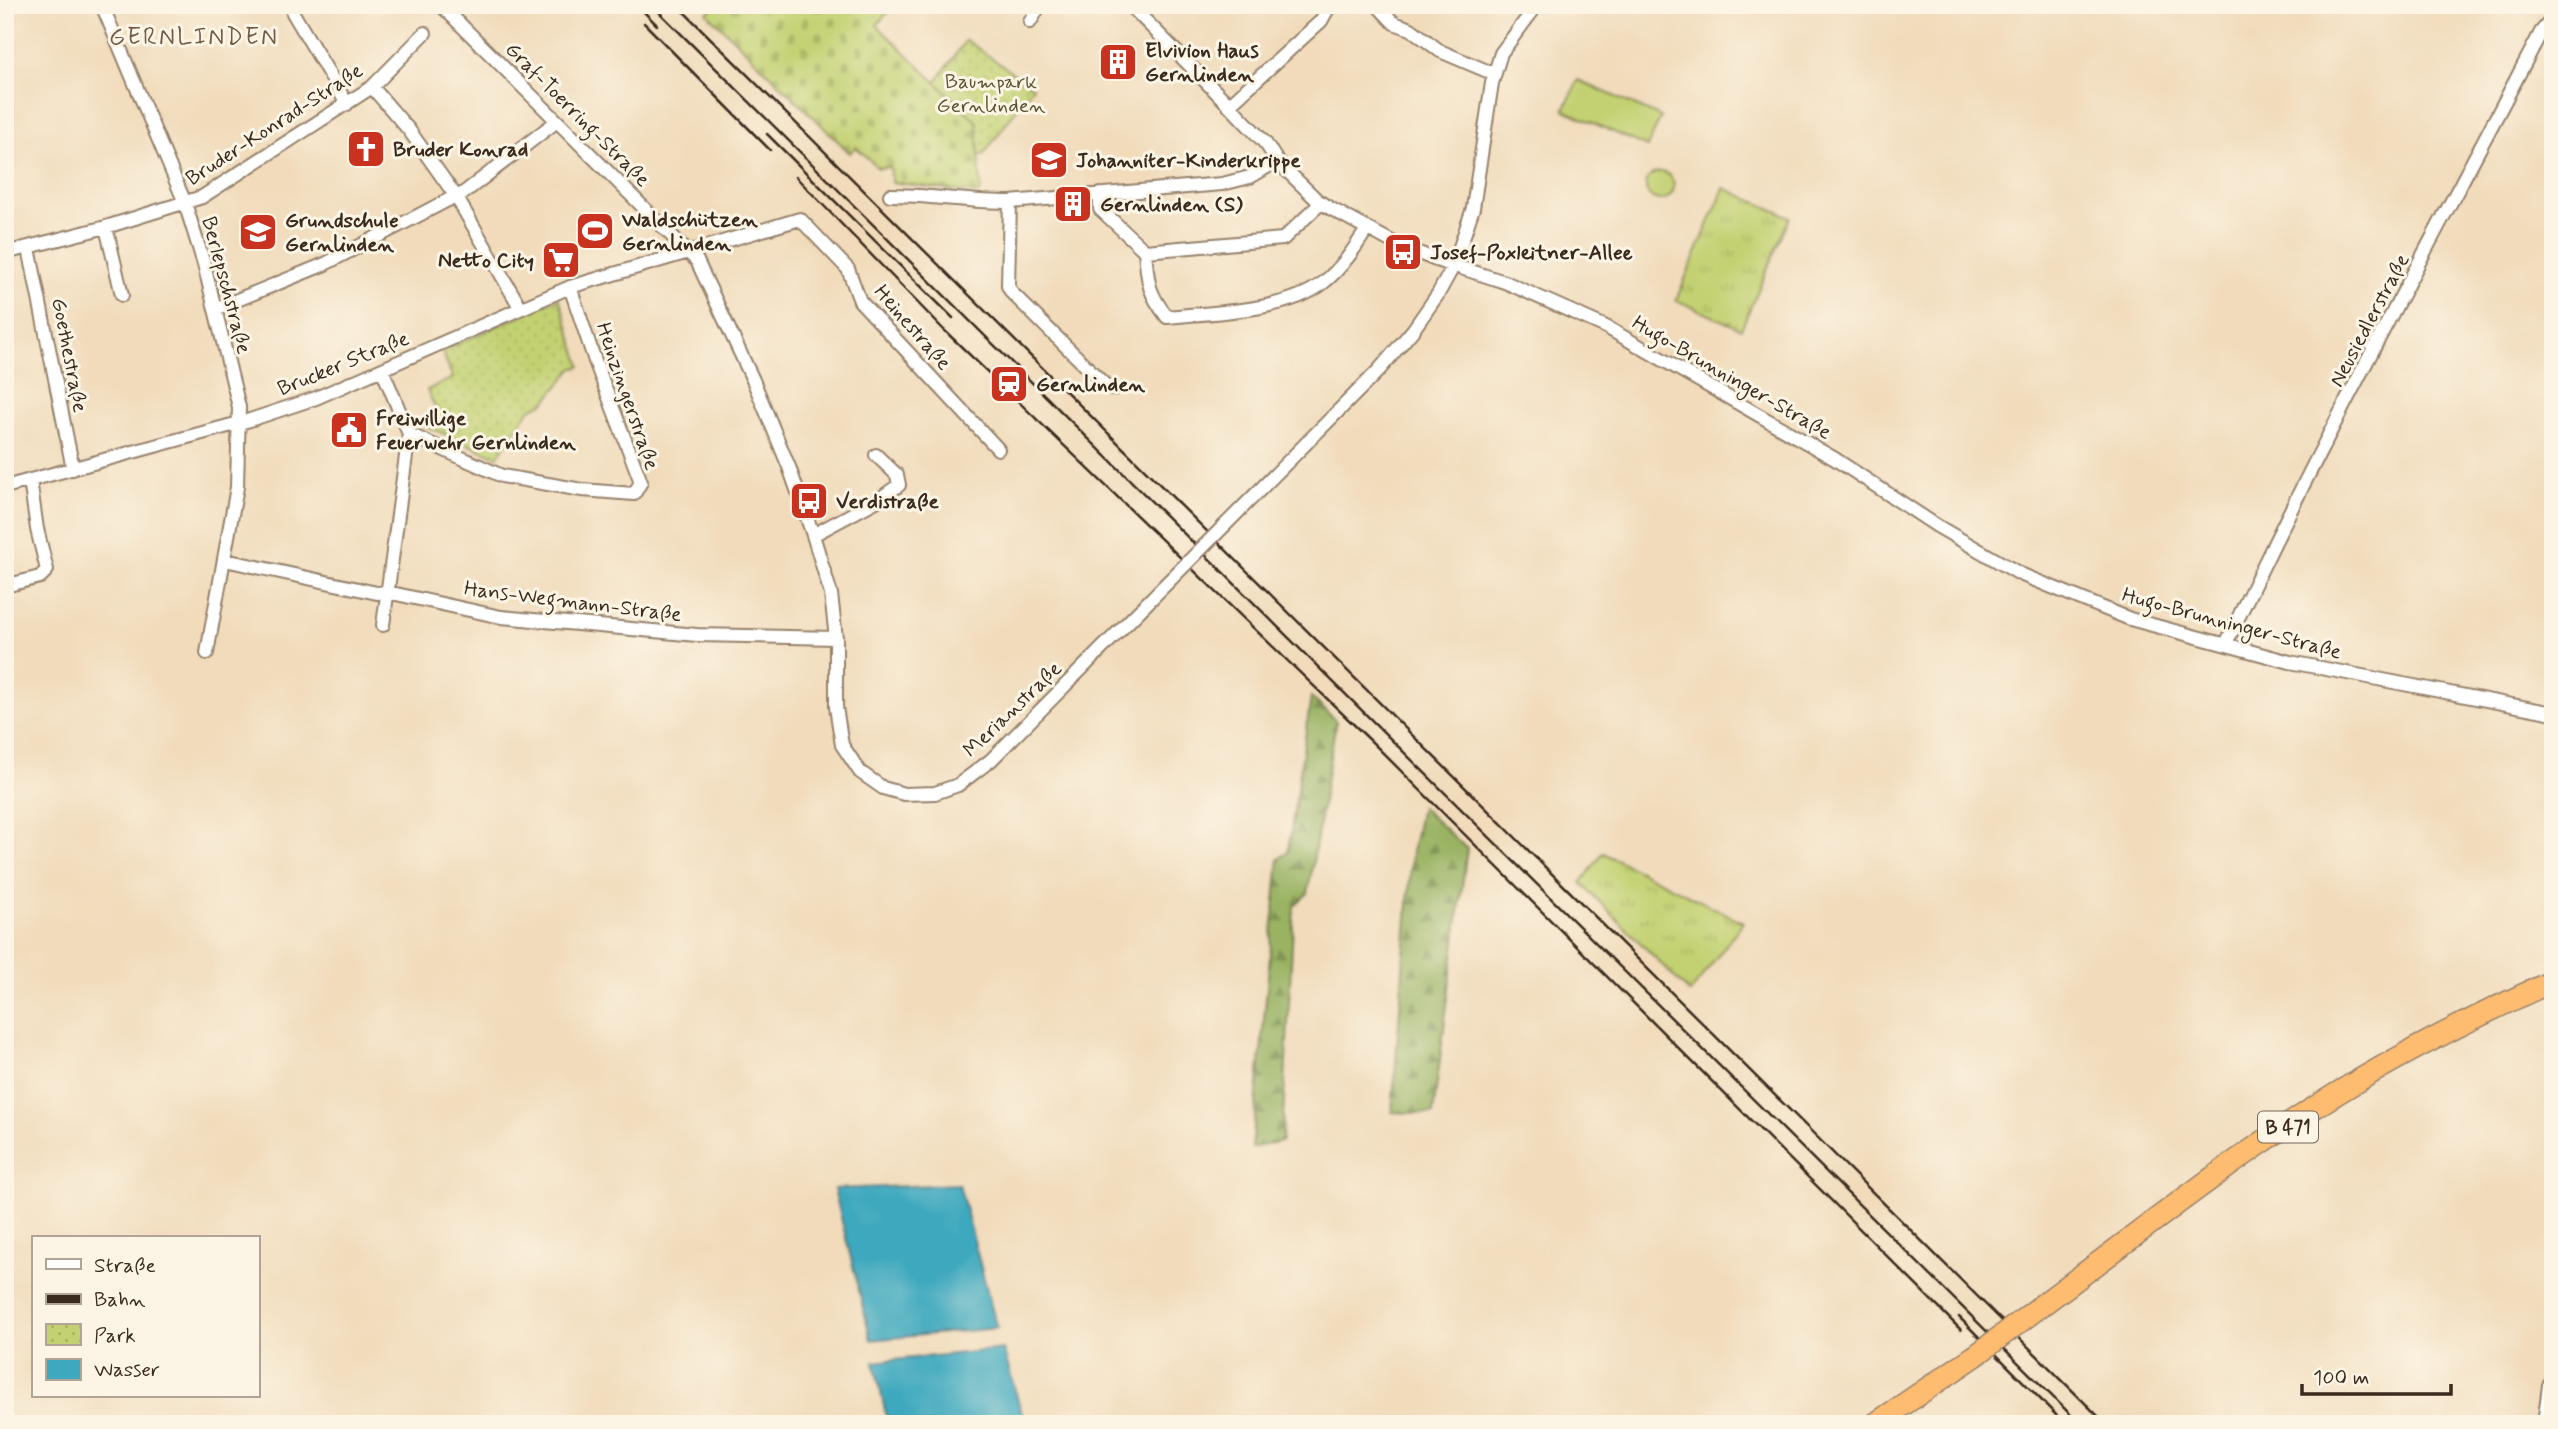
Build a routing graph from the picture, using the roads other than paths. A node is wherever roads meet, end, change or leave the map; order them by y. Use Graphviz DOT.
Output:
graph roads {
  1 [pos="102,5"];
  2 [pos="292,5"];
  3 [pos="441,5"];
  4 [pos="1040,5"];
  5 [pos="1130,5"];
  6 [pos="1330,5"];
  7 [pos="1377,5"];
  8 [pos="1537,5"];
  9 [pos="2553,18"];
  10 [pos="1030,22"];
  11 [pos="425,33"];
  12 [pos="1494,74"];
  13 [pos="372,87"];
  14 [pos="346,104"];
  15 [pos="1229,105"];
  16 [pos="557,121"];
  17 [pos="1277,161"];
  18 [pos="1100,194"];
  19 [pos="890,195"];
  20 [pos="457,198"];
  21 [pos="1010,202"];
  22 [pos="185,203"];
  23 [pos="1321,203"];
  24 [pos="106,227"];
  25 [pos="1367,229"];
  26 [pos="29,248"];
  27 [pos="688,251"];
  28 [pos="1145,251"];
  29 [pos="5,253"];
  30 [pos="1454,265"];
  31 [pos="570,287"];
  32 [pos="122,295"];
  33 [pos="520,307"];
  34 [pos="215,309"];
  35 [pos="383,369"];
  36 [pos="1113,389"];
  37 [pos="237,422"];
  38 [pos="409,434"];
  39 [pos="998,449"];
  40 [pos="876,455"];
  41 [pos="72,469"];
  42 [pos="30,480"];
  43 [pos="5,487"];
  44 [pos="813,535"];
  45 [pos="225,560"];
  46 [pos="5,586"];
  47 [pos="387,592"];
  48 [pos="383,625"];
  49 [pos="836,638"];
  50 [pos="2226,644"];
  51 [pos="207,653"];
  52 [pos="2553,713"];
  53 [pos="2553,981"];
  54 [pos="2553,1378"];
  55 [pos="1875,1424"];
  56 [pos="2544,1424"];
  1 -- 22 [label="street, Berlepschstraße"];
  2 -- 14 [label="street"];
  3 -- 16 [label="street, Graf-Toerring-Straße"];
  4 -- 10 [label="street"];
  5 -- 15 [label="street, Hugo-Brunninger-Straße"];
  6 -- 15 [label="street"];
  7 -- 12 [label="street"];
  8 -- 12 [label="street"];
  9 -- 50 [label="street, Neusiedlerstraße"];
  11 -- 13 [label="street, Bruder-Konrad-Straße"];
  12 -- 30 [label="street"];
  13 -- 14 [label="street, Bruder-Konrad-Straße"];
  13 -- 20 [label="street"];
  14 -- 22 [label="street, Bruder-Konrad-Straße"];
  15 -- 17 [label="street, Hugo-Brunninger-Straße"];
  16 -- 20 [label="street"];
  16 -- 27 [label="street, Graf-Toerring-Straße"];
  17 -- 18 [label="street"];
  17 -- 23 [label="street, Hugo-Brunninger-Straße"];
  18 -- 21 [label="street"];
  18 -- 28 [label="street"];
  19 -- 21 [label="street"];
  20 -- 33 [label="street"];
  20 -- 34 [label="street"];
  21 -- 36 [label="street"];
  22 -- 24 [label="street, Bruder-Konrad-Straße"];
  22 -- 34 [label="street, Berlepschstraße"];
  23 -- 25 [label="street, Hugo-Brunninger-Straße"];
  23 -- 28 [label="street"];
  24 -- 26 [label="street, Bruder-Konrad-Straße"];
  24 -- 32 [label="street"];
  25 -- 28 [label="street"];
  25 -- 30 [label="street, Hugo-Brunninger-Straße"];
  26 -- 29 [label="street, Bruder-Konrad-Straße"];
  26 -- 41 [label="street, Goethestraße"];
  27 -- 31 [label="street, Brucker Straße"];
  27 -- 39 [label="street, Heinestraße"];
  27 -- 44 [label="street, Merianstraße"];
  30 -- 49 [label="street, Merianstraße, bridge"];
  30 -- 50 [label="street, Hugo-Brunninger-Straße"];
  31 -- 33 [label="street, Brucker Straße"];
  31 -- 38 [label="street, Heinzingerstraße"];
  33 -- 35 [label="street, Brucker Straße"];
  34 -- 37 [label="street, Berlepschstraße"];
  35 -- 37 [label="street, Brucker Straße"];
  35 -- 38 [label="street"];
  37 -- 41 [label="street, Brucker Straße"];
  37 -- 45 [label="street, Berlepschstraße"];
  38 -- 47 [label="street"];
  40 -- 44 [label="street"];
  41 -- 42 [label="street, Brucker Straße"];
  42 -- 43 [label="street, Brucker Straße"];
  42 -- 46 [label="street"];
  44 -- 49 [label="street, Merianstraße"];
  45 -- 47 [label="street, Hans-Wegmann-Straße"];
  45 -- 51 [label="street, Berlepschstraße"];
  47 -- 48 [label="street"];
  47 -- 49 [label="street, Hans-Wegmann-Straße"];
  50 -- 52 [label="street, Hugo-Brunninger-Straße"];
  53 -- 55 [label="highway, B 471, bridge"];
  54 -- 56 [label="street"];
}
